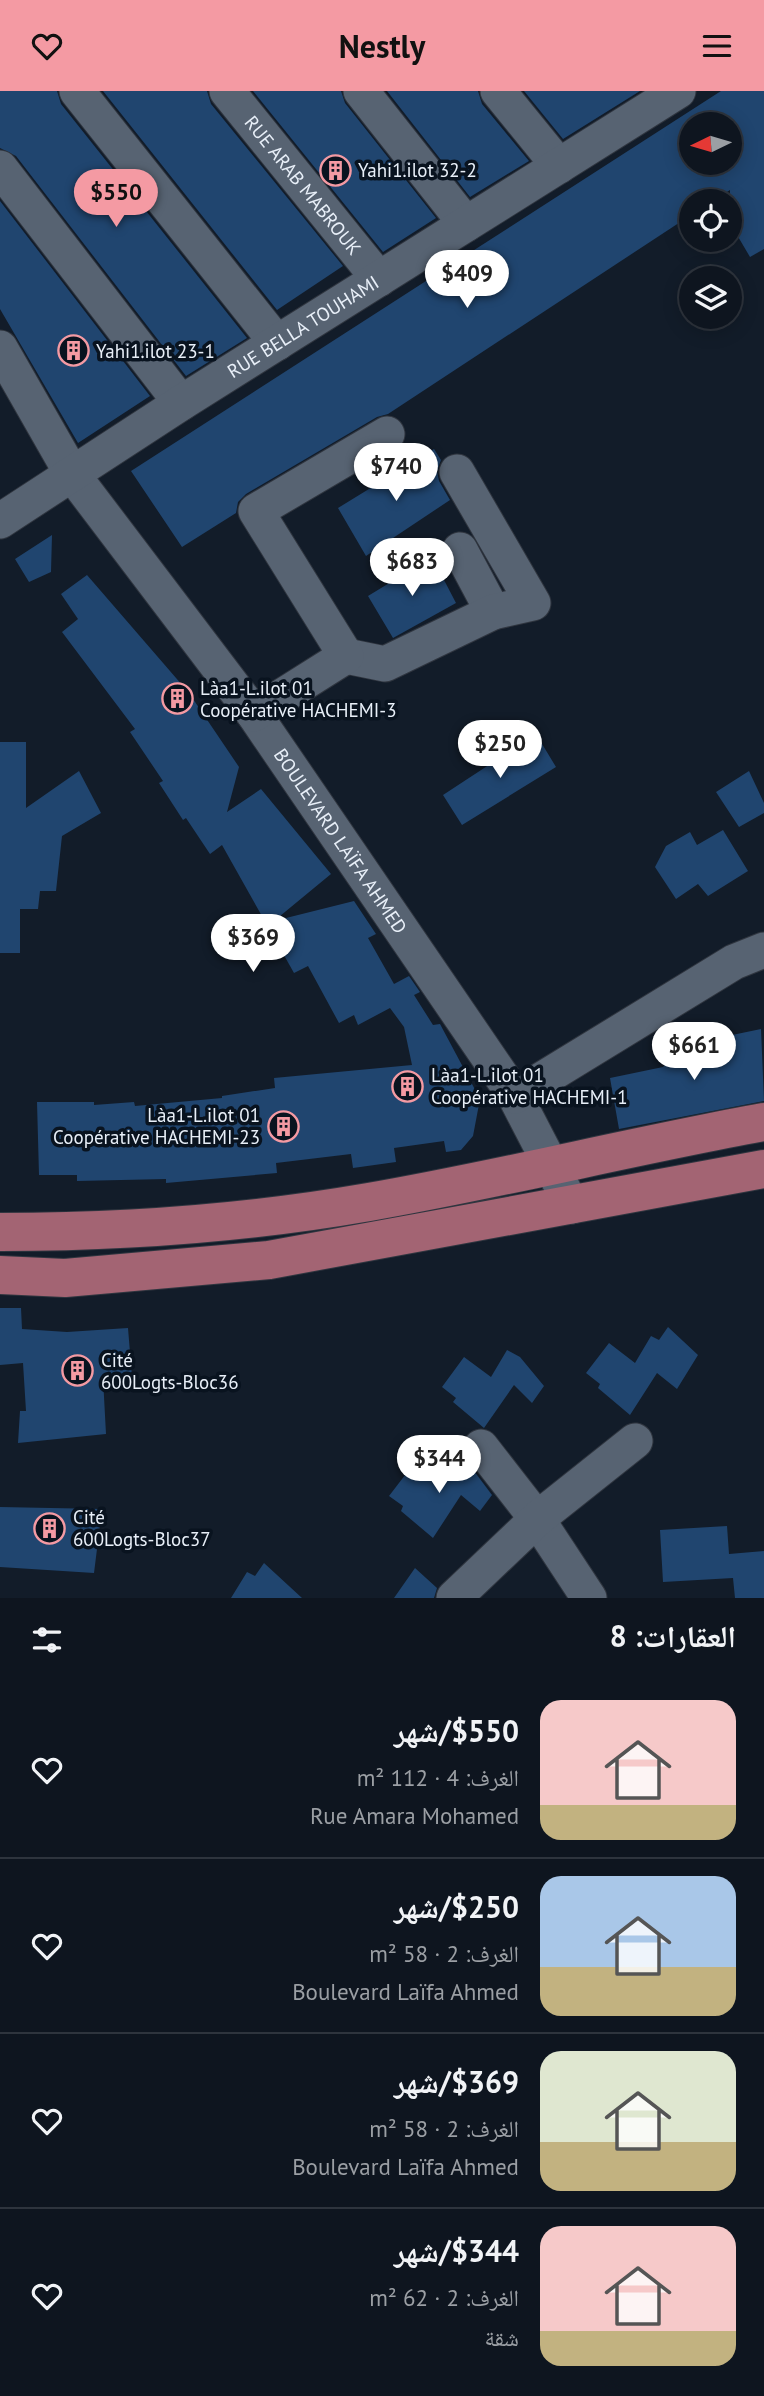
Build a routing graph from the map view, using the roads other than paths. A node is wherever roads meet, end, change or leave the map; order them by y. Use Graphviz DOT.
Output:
graph roads {
  1 [pos="77,91"];
  2 [pos="227,91"];
  3 [pos="361,91"];
  4 [pos="498,91"];
  5 [pos="662,95"];
  6 [pos="559,166"];
  7 [pos="0,168"];
  8 [pos="466,224"];
  9 [pos="379,279"];
  10 [pos="277,343"];
  11 [pos="0,348"];
  12 [pos="181,403"];
  13 [pos="387,434"];
  14 [pos="457,473"];
  15 [pos="72,474"];
  16 [pos="0,521"];
  17 [pos="460,550"];
  18 [pos="493,612"];
  19 [pos="346,656"];
  20 [pos="254,714"];
  21 [pos="764,950"];
  22 [pos="514,1095"];
  23 [pos="764,1122"];
  24 [pos="553,1167"];
  25 [pos="764,1169"];
  26 [pos="572,1206"];
  27 [pos="0,1233"];
  28 [pos="0,1275"];
  29 [pos="635,1441"];
  30 [pos="481,1447"];
  31 [pos="537,1519"];
  32 [pos="454,1598"];
  33 [pos="589,1598"];
  1 -- 10 [label="street"];
  2 -- 9 [label="street, RUE ARAB MABROUK"];
  3 -- 8 [label="street"];
  4 -- 6 [label="street"];
  5 -- 6 [label="street, RUE BELLA TOUHAMI"];
  6 -- 8 [label="street, RUE BELLA TOUHAMI"];
  7 -- 12 [label="street"];
  8 -- 9 [label="street, RUE BELLA TOUHAMI"];
  9 -- 10 [label="street, RUE BELLA TOUHAMI"];
  10 -- 12 [label="street, RUE BELLA TOUHAMI"];
  11 -- 15 [label="street, BOULEVARD LAÏFA AHMED"];
  12 -- 15 [label="street, RUE BELLA TOUHAMI"];
  13 -- 19 [label="street"];
  14 -- 18 [label="street"];
  15 -- 16 [label="street, RUE BELLA TOUHAMI"];
  15 -- 20 [label="street, BOULEVARD LAÏFA AHMED"];
  17 -- 18 [label="street"];
  18 -- 19 [label="street"];
  19 -- 20 [label="street"];
  20 -- 22 [label="street, BOULEVARD LAÏFA AHMED"];
  21 -- 22 [label="street"];
  22 -- 24 [label="street, BOULEVARD LAÏFA AHMED"];
  23 -- 24 [label="main road"];
  24 -- 26 [label="street, BOULEVARD LAÏFA AHMED"];
  24 -- 27 [label="main road"];
  25 -- 26 [label="main road"];
  26 -- 28 [label="main road"];
  29 -- 31 [label="street"];
  30 -- 31 [label="street"];
  31 -- 32 [label="street"];
  31 -- 33 [label="street"];
}
